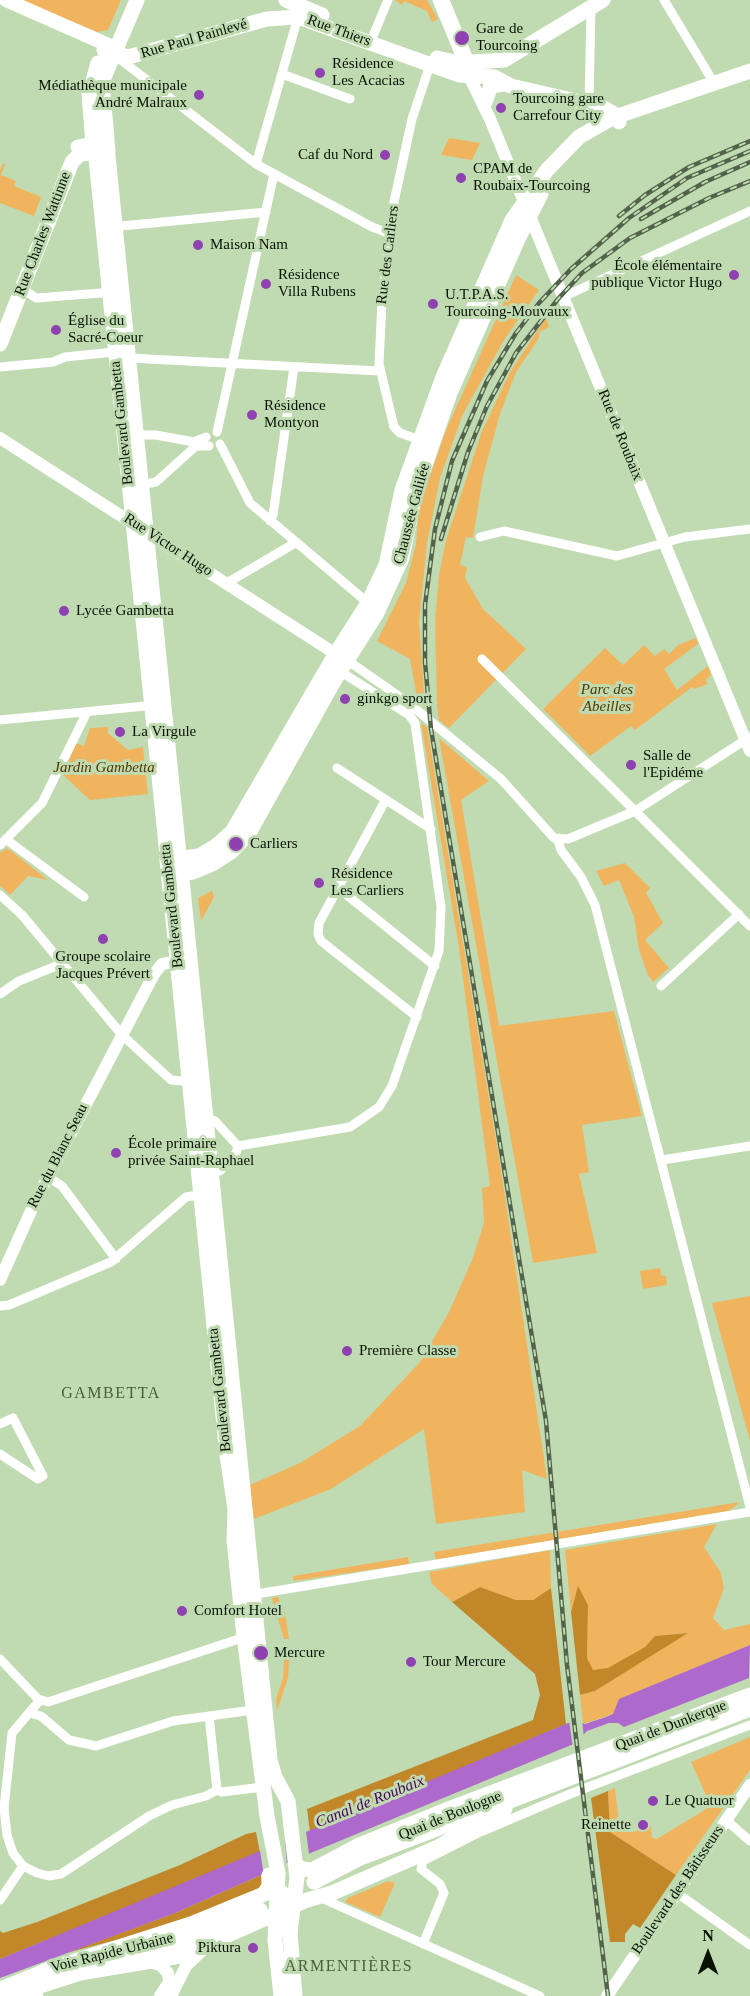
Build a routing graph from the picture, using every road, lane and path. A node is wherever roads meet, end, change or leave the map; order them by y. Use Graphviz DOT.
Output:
graph roads {
  1 [pos="6,0"];
  2 [pos="127,0"];
  3 [pos="137,0"];
  4 [pos="388,0"];
  5 [pos="437,0"];
  6 [pos="664,0"];
  7 [pos="446,2"];
  8 [pos="597,3"];
  9 [pos="0,5"];
  10 [pos="293,7"];
  11 [pos="373,36"];
  12 [pos="110,49"];
  13 [pos="431,61"];
  14 [pos="465,69"];
  15 [pos="750,71"];
  16 [pos="282,74"];
  17 [pos="714,83"];
  18 [pos="504,84"];
  19 [pos="350,99"];
  20 [pos="485,102"];
  21 [pos="589,104"];
  22 [pos="490,119"];
  23 [pos="617,119"];
  24 [pos="100,147"];
  25 [pos="256,164"];
  26 [pos="274,174"];
  27 [pos="527,210"];
  28 [pos="750,211"];
  29 [pos="266,212"];
  30 [pos="108,227"];
  31 [pos="391,234"];
  32 [pos="19,286"];
  33 [pos="115,292"];
  34 [pos="563,297"];
  35 [pos="0,325"];
  36 [pos="0,344"];
  37 [pos="114,352"];
  38 [pos="129,358"];
  39 [pos="231,363"];
  40 [pos="0,367"];
  41 [pos="294,367"];
  42 [pos="379,371"];
  43 [pos="217,432"];
  44 [pos="136,435"];
  45 [pos="0,438"];
  46 [pos="175,438"];
  47 [pos="420,440"];
  48 [pos="207,441"];
  49 [pos="220,444"];
  50 [pos="179,460"];
  51 [pos="141,485"];
  52 [pos="270,521"];
  53 [pos="132,522"];
  54 [pos="750,530"];
  55 [pos="146,531"];
  56 [pos="480,537"];
  57 [pos="295,543"];
  58 [pos="665,544"];
  59 [pos="227,583"];
  60 [pos="368,603"];
  61 [pos="482,659"];
  62 [pos="341,662"];
  63 [pos="158,705"];
  64 [pos="87,712"];
  65 [pos="0,720"];
  66 [pos="749,743"];
  67 [pos="337,768"];
  68 [pos="385,801"];
  69 [pos="635,811"];
  70 [pos="431,830"];
  71 [pos="558,840"];
  72 [pos="3,842"];
  73 [pos="174,867"];
  74 [pos="338,888"];
  75 [pos="0,895"];
  76 [pos="84,897"];
  77 [pos="739,914"];
  78 [pos="750,926"];
  79 [pos="184,959"];
  80 [pos="61,964"];
  81 [pos="435,966"];
  82 [pos="661,986"];
  83 [pos="0,994"];
  84 [pos="417,1017"];
  85 [pos="122,1035"];
  86 [pos="196,1082"];
  87 [pos="207,1118"];
  88 [pos="238,1146"];
  89 [pos="750,1146"];
  90 [pos="662,1160"];
  91 [pos="212,1173"];
  92 [pos="48,1177"];
  93 [pos="208,1194"];
  94 [pos="116,1259"];
  95 [pos="0,1280"];
  96 [pos="0,1306"];
  97 [pos="0,1424"];
  98 [pos="32,1453"];
  99 [pos="0,1454"];
  100 [pos="15,1463"];
  101 [pos="750,1510"];
  102 [pos="246,1595"];
  103 [pos="250,1636"];
  104 [pos="0,1659"];
  105 [pos="750,1695"];
  106 [pos="44,1701"];
  107 [pos="750,1709"];
  108 [pos="253,1710"];
  109 [pos="29,1713"];
  110 [pos="209,1716"];
  111 [pos="50,1725"];
  112 [pos="750,1725"];
  113 [pos="591,1757"];
  114 [pos="265,1759"];
  115 [pos="620,1759"];
  116 [pos="750,1785"];
  117 [pos="263,1787"];
  118 [pos="217,1790"];
  119 [pos="726,1820"];
  120 [pos="276,1828"];
  121 [pos="750,1840"];
  122 [pos="23,1866"];
  123 [pos="281,1871"];
  124 [pos="314,1885"];
  125 [pos="297,1888"];
  126 [pos="677,1893"];
  127 [pos="0,1900"];
  128 [pos="265,1900"];
  129 [pos="286,1910"];
  130 [pos="218,1940"];
  131 [pos="275,1940"];
  132 [pos="423,1944"];
  133 [pos="750,1945"];
  134 [pos="143,1961"];
  135 [pos="0,1989"];
  136 [pos="167,1994"];
  137 [pos="8,1996"];
  138 [pos="30,1996"];
  139 [pos="39,1996"];
  140 [pos="281,1996"];
  141 [pos="296,1996"];
  142 [pos="540,1996"];
  143 [pos="607,1996"];
  1 -- 12 [label="main road"];
  2 -- 12 [label="main road"];
  3 -- 12 [label="main road"];
  4 -- 11 [label="street"];
  5 -- 14 [label="street"];
  6 -- 17 [label="street"];
  7 -- 14 [label="street"];
  8 -- 14 [label="main road"];
  8 -- 21 [label="street"];
  9 -- 12 [label="main road"];
  10 -- 11 [label="main road, Rue Thiers"];
  10 -- 12 [label="main road, Rue Paul Painlevé"];
  10 -- 13 [label="main road, Rue Thiers"];
  10 -- 16 [label="street"];
  11 -- 13 [label="main road, Rue Thiers"];
  12 -- 24 [label="main road, Boulevard Gambetta"];
  12 -- 25 [label="street"];
  13 -- 14 [label="main road, Rue Thiers"];
  13 -- 31 [label="street, Rue des Carliers"];
  14 -- 18 [label="main road"];
  14 -- 20 [label="street, Rue de Roubaix"];
  14 -- 22 [label="street, Rue de Roubaix"];
  15 -- 17 [label="main road, Chaussée Galilée"];
  16 -- 19 [label="street"];
  16 -- 25 [label="street"];
  17 -- 23 [label="main road, Chaussée Galilée"];
  18 -- 20 [label="main road"];
  18 -- 21 [label="main road"];
  20 -- 22 [label="street, Rue de Roubaix"];
  21 -- 23 [label="main road"];
  22 -- 27 [label="street, Rue de Roubaix"];
  23 -- 27 [label="main road, Chaussée Galilée"];
  24 -- 30 [label="main road, Boulevard Gambetta"];
  24 -- 32 [label="main road, Rue Charles Wattinne"];
  25 -- 26 [label="street"];
  26 -- 29 [label="street"];
  26 -- 31 [label="street"];
  27 -- 34 [label="street, Rue de Roubaix"];
  27 -- 47 [label="main road, Chaussée Galilée"];
  27 -- 62 [label="main road, Chaussée Galilée"];
  28 -- 34 [label="street"];
  29 -- 30 [label="street"];
  29 -- 39 [label="street"];
  30 -- 33 [label="main road, Boulevard Gambetta"];
  31 -- 42 [label="street, Rue des Carliers"];
  32 -- 33 [label="street"];
  32 -- 35 [label="main road, Rue Charles Wattinne"];
  32 -- 36 [label="main road, Rue Charles Wattinne"];
  33 -- 37 [label="main road, Boulevard Gambetta"];
  33 -- 38 [label="main road, Boulevard Gambetta"];
  34 -- 58 [label="street, Rue de Roubaix"];
  37 -- 38 [label="street"];
  37 -- 40 [label="street"];
  37 -- 53 [label="main road, Boulevard Gambetta"];
  38 -- 39 [label="street"];
  38 -- 44 [label="main road, Boulevard Gambetta"];
  39 -- 41 [label="street"];
  39 -- 43 [label="street"];
  41 -- 42 [label="street"];
  41 -- 52 [label="street"];
  42 -- 47 [label="street, Rue des Carliers"];
  43 -- 48 [label="street"];
  43 -- 49 [label="street"];
  44 -- 46 [label="street"];
  44 -- 51 [label="main road, Boulevard Gambetta"];
  45 -- 53 [label="street, Rue Victor Hugo"];
  46 -- 48 [label="street"];
  46 -- 50 [label="street"];
  47 -- 60 [label="main road, Chaussée Galilée"];
  48 -- 49 [label="street"];
  48 -- 50 [label="street"];
  49 -- 52 [label="street"];
  50 -- 51 [label="street"];
  51 -- 55 [label="main road, Boulevard Gambetta"];
  52 -- 57 [label="street"];
  53 -- 55 [label="street, Rue Victor Hugo"];
  53 -- 63 [label="main road, Boulevard Gambetta"];
  54 -- 58 [label="street"];
  55 -- 59 [label="street, Rue Victor Hugo"];
  55 -- 63 [label="main road, Boulevard Gambetta"];
  56 -- 58 [label="street"];
  57 -- 59 [label="street"];
  57 -- 60 [label="street"];
  58 -- 66 [label="street, Rue de Roubaix"];
  59 -- 62 [label="street, Rue Victor Hugo"];
  60 -- 62 [label="main road, Chaussée Galilée"];
  61 -- 69 [label="street"];
  62 -- 70 [label="street"];
  62 -- 71 [label="street"];
  62 -- 73 [label="main road, Chaussée Galilée"];
  63 -- 64 [label="street"];
  63 -- 73 [label="main road, Boulevard Gambetta"];
  64 -- 65 [label="street"];
  64 -- 72 [label="street"];
  66 -- 69 [label="street"];
  67 -- 68 [label="street"];
  68 -- 70 [label="street"];
  68 -- 74 [label="street"];
  69 -- 71 [label="street"];
  69 -- 77 [label="street"];
  70 -- 81 [label="street"];
  71 -- 90 [label="street"];
  72 -- 76 [label="street"];
  73 -- 79 [label="main road, Boulevard Gambetta"];
  74 -- 81 [label="street"];
  74 -- 84 [label="street"];
  75 -- 80 [label="street"];
  77 -- 78 [label="street"];
  77 -- 82 [label="street"];
  79 -- 85 [label="street"];
  79 -- 86 [label="main road, Boulevard Gambetta"];
  80 -- 83 [label="street"];
  80 -- 85 [label="street"];
  81 -- 84 [label="street"];
  84 -- 88 [label="street"];
  85 -- 86 [label="street"];
  85 -- 92 [label="street, Rue du Blanc Seau"];
  86 -- 87 [label="main road, Boulevard Gambetta"];
  86 -- 93 [label="main road, Boulevard Gambetta"];
  87 -- 88 [label="street"];
  87 -- 91 [label="main road, Boulevard Gambetta"];
  88 -- 91 [label="street"];
  89 -- 90 [label="street"];
  90 -- 101 [label="street"];
  91 -- 93 [label="main road, Boulevard Gambetta"];
  92 -- 94 [label="street"];
  92 -- 95 [label="street, Rue du Blanc Seau"];
  93 -- 94 [label="street"];
  93 -- 102 [label="main road, Boulevard Gambetta"];
  94 -- 96 [label="street"];
  97 -- 98 [label="street"];
  98 -- 100 [label="street"];
  98 -- 100 [label="street"];
  99 -- 100 [label="street"];
  101 -- 102 [label="street"];
  102 -- 103 [label="main road, Boulevard Gambetta"];
  103 -- 106 [label="street"];
  103 -- 108 [label="main road, Boulevard Gambetta"];
  103 -- 114 [label="main road, Boulevard Gambetta"];
  104 -- 106 [label="street"];
  105 -- 113 [label="main road, Quai de Dunkerque"];
  106 -- 109 [label="street"];
  106 -- 111 [label="street"];
  107 -- 115 [label="main road, Quai de Dunkerque"];
  108 -- 110 [label="street"];
  108 -- 114 [label="main road, Boulevard Gambetta"];
  109 -- 111 [label="street"];
  109 -- 122 [label="street"];
  110 -- 111 [label="street"];
  110 -- 118 [label="street"];
  112 -- 132 [label="street"];
  113 -- 123 [label="main road"];
  113 -- 124 [label="main road, Quai de Boulogne"];
  114 -- 117 [label="main road"];
  114 -- 120 [label="main road"];
  115 -- 124 [label="main road, Quai de Boulogne"];
  115 -- 124 [label="main road"];
  116 -- 119 [label="street, Boulevard des Bâtisseurs"];
  117 -- 118 [label="street"];
  117 -- 120 [label="main road"];
  118 -- 122 [label="street"];
  119 -- 121 [label="street"];
  119 -- 126 [label="street, Boulevard des Bâtisseurs"];
  120 -- 123 [label="main road"];
  120 -- 123 [label="main road"];
  122 -- 127 [label="street"];
  123 -- 125 [label="main road"];
  123 -- 128 [label="main road"];
  124 -- 125 [label="main road"];
  124 -- 129 [label="main road"];
  124 -- 132 [label="street"];
  125 -- 129 [label="main road"];
  126 -- 133 [label="street"];
  126 -- 143 [label="street, Boulevard des Bâtisseurs"];
  128 -- 129 [label="main road"];
  128 -- 135 [label="main road, Voie Rapide Urbaine"];
  128 -- 137 [label="main road, Voie Rapide Urbaine"];
  129 -- 130 [label="main road"];
  129 -- 131 [label="main road"];
  129 -- 141 [label="main road"];
  130 -- 131 [label="main road"];
  130 -- 134 [label="main road"];
  130 -- 136 [label="street"];
  131 -- 140 [label="main road"];
  132 -- 142 [label="street"];
  134 -- 136 [label="street"];
  134 -- 137 [label="main road"];
  138 -- 139 [label="street"];
}
